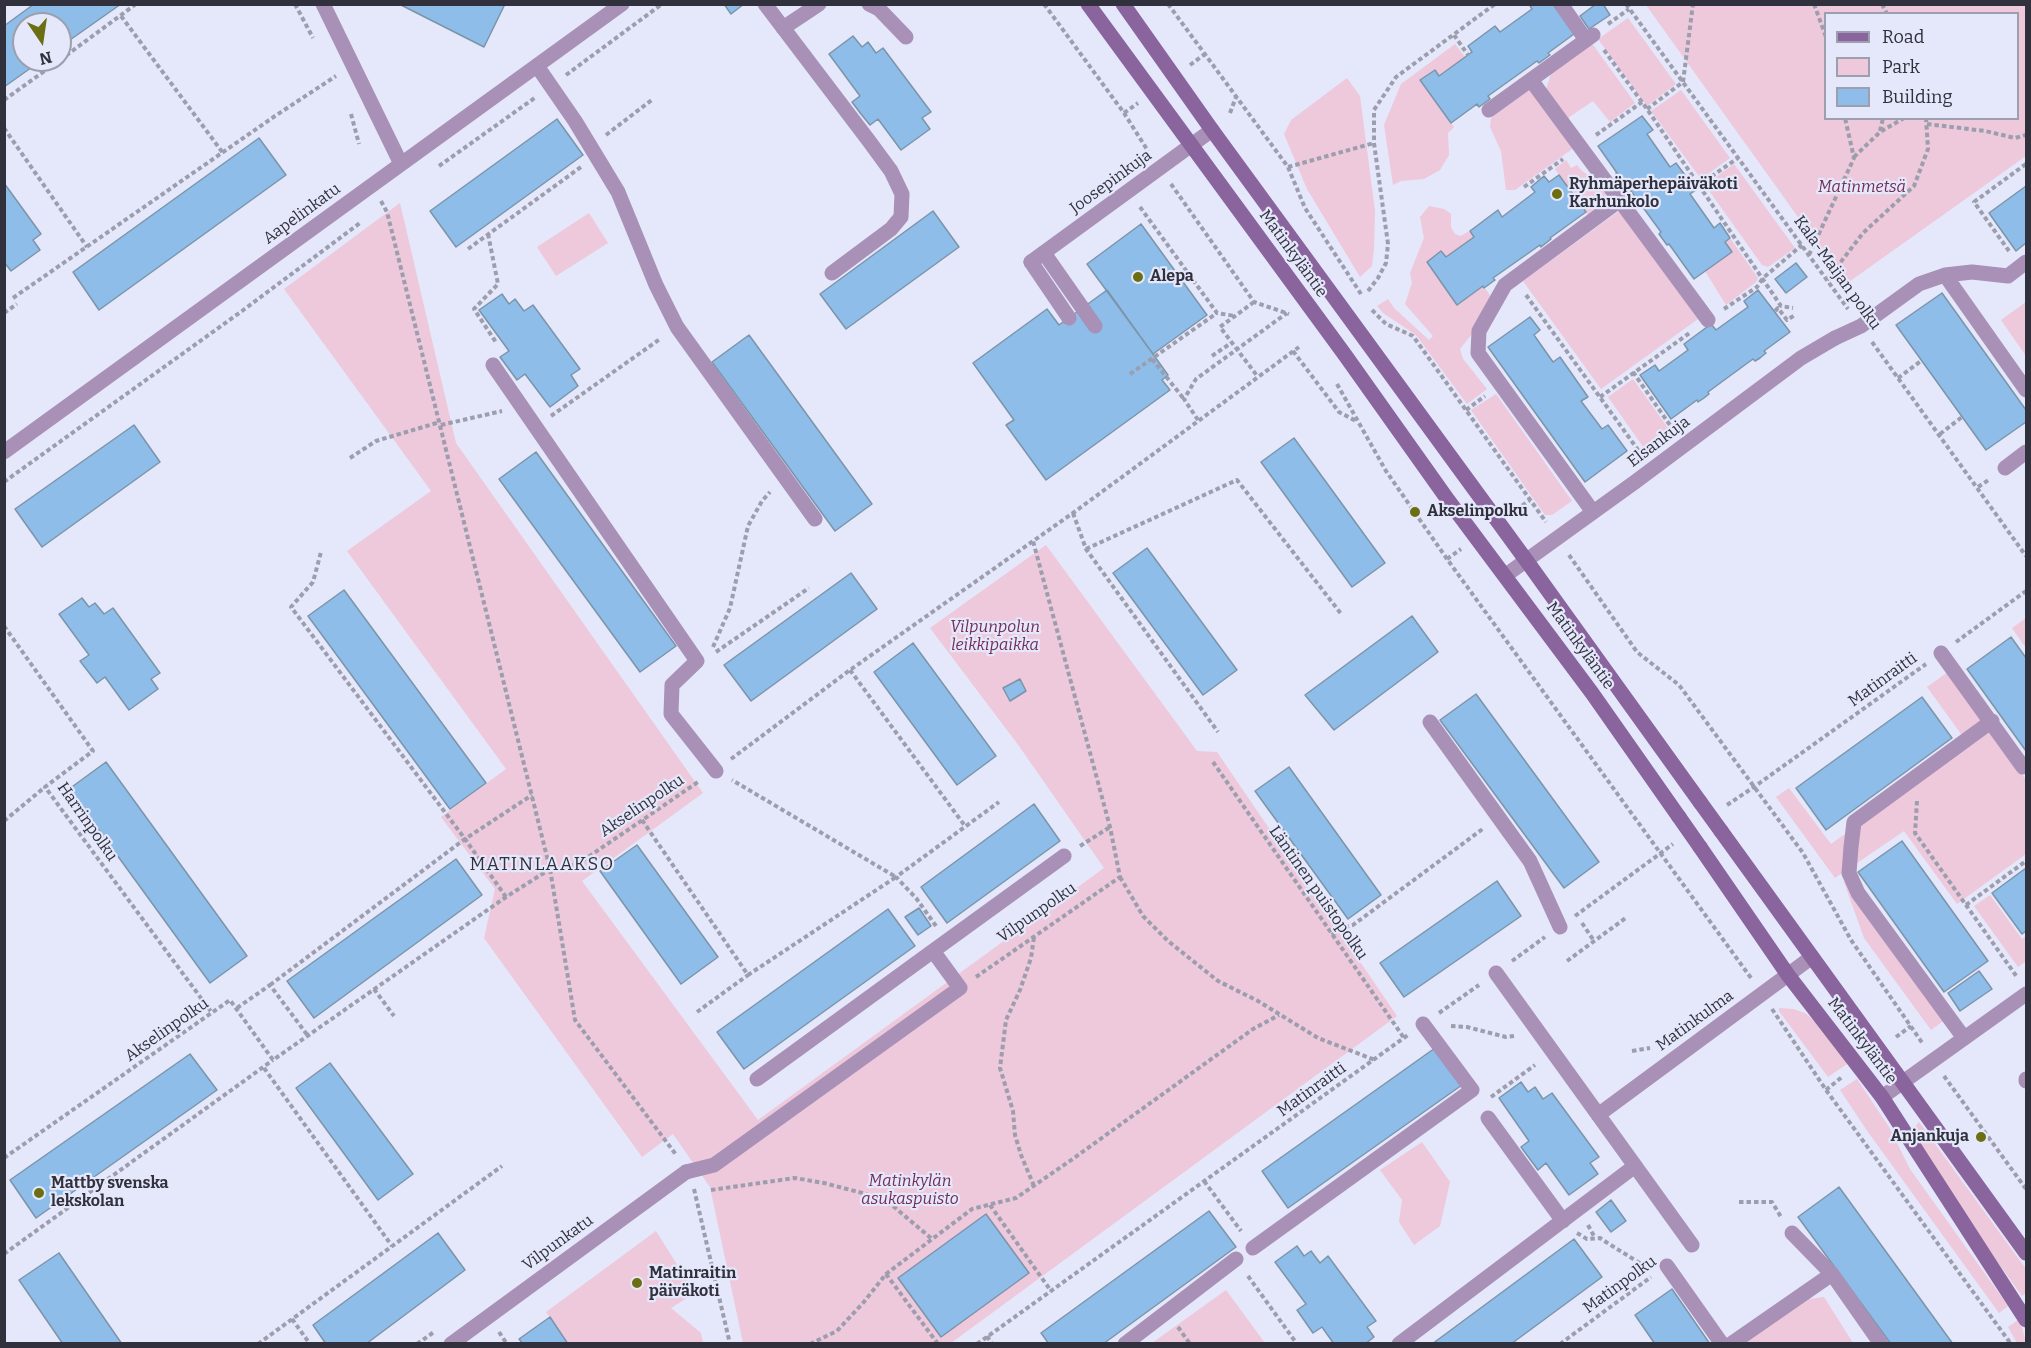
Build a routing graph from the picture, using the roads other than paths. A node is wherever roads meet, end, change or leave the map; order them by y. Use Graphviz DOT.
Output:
graph roads {
  1 [pos="323,4"];
  2 [pos="622,4"];
  3 [pos="765,4"];
  4 [pos="819,4"];
  5 [pos="869,4"];
  6 [pos="1088,4"];
  7 [pos="1123,4"];
  8 [pos="1561,4"];
  9 [pos="783,28"];
  10 [pos="906,37"];
  11 [pos="537,66"];
  12 [pos="1531,80"];
  13 [pos="1489,110"];
  14 [pos="1212,130"];
  15 [pos="1191,145"];
  16 [pos="401,164"];
  17 [pos="1620,200"];
  18 [pos="1037,258"];
  19 [pos="2023,265"];
  20 [pos="831,273"];
  21 [pos="1945,275"];
  22 [pos="1069,318"];
  23 [pos="1708,320"];
  24 [pos="1095,326"];
  25 [pos="493,365"];
  26 [pos="2026,390"];
  27 [pos="2026,452"];
  28 [pos="4,453"];
  29 [pos="2005,468"];
  30 [pos="1593,512"];
  31 [pos="815,519"];
  32 [pos="1526,560"];
  33 [pos="1506,575"];
  34 [pos="1941,653"];
  35 [pos="1430,722"];
  36 [pos="1992,722"];
  37 [pos="2024,767"];
  38 [pos="716,771"];
  39 [pos="1064,856"];
  40 [pos="1560,927"];
  41 [pos="933,951"];
  42 [pos="1812,957"];
  43 [pos="1496,973"];
  44 [pos="1788,975"];
  45 [pos="2023,987"];
  46 [pos="1423,1024"];
  47 [pos="1964,1038"];
  48 [pos="757,1079"];
  49 [pos="1903,1082"];
  50 [pos="1882,1096"];
  51 [pos="1598,1114"];
  52 [pos="1488,1118"];
  53 [pos="1635,1166"];
  54 [pos="1563,1221"];
  55 [pos="1792,1233"];
  56 [pos="1692,1245"];
  57 [pos="1253,1248"];
  58 [pos="2026,1253"];
  59 [pos="1236,1259"];
  60 [pos="1662,1270"];
  61 [pos="1832,1274"];
  62 [pos="2026,1320"];
  63 [pos="1876,1342"];
  64 [pos="451,1344"];
  65 [pos="1125,1344"];
  66 [pos="1399,1344"];
  67 [pos="1722,1344"];
  68 [pos="1731,1344"];
  1 -- 16 [label="street"];
  2 -- 11 [label="street, Aapelinkatu"];
  3 -- 9 [label="street"];
  4 -- 9 [label="street"];
  5 -- 10 [label="street"];
  6 -- 15 [label="main road, Matinkyläntie"];
  7 -- 14 [label="main road, Matinkyläntie"];
  8 -- 12 [label="street"];
  9 -- 20 [label="street"];
  11 -- 16 [label="street, Aapelinkatu"];
  11 -- 31 [label="street"];
  12 -- 13 [label="street"];
  12 -- 17 [label="street"];
  14 -- 15 [label="street, Joosepinkuja"];
  14 -- 32 [label="main road, Matinkyläntie"];
  15 -- 18 [label="street, Joosepinkuja"];
  15 -- 33 [label="main road, Matinkyläntie"];
  16 -- 28 [label="street, Aapelinkatu"];
  17 -- 23 [label="street"];
  17 -- 30 [label="street"];
  18 -- 22 [label="street"];
  18 -- 24 [label="street"];
  19 -- 21 [label="street, Elsankuja"];
  21 -- 26 [label="street"];
  21 -- 30 [label="street, Elsankuja"];
  25 -- 38 [label="street"];
  27 -- 29 [label="street"];
  30 -- 32 [label="street, Elsankuja"];
  32 -- 33 [label="street, Elsankuja"];
  32 -- 42 [label="main road, Matinkyläntie, bridge"];
  33 -- 44 [label="main road, Matinkyläntie, bridge"];
  34 -- 36 [label="street"];
  35 -- 40 [label="street"];
  36 -- 37 [label="street"];
  36 -- 47 [label="street"];
  39 -- 41 [label="street"];
  41 -- 48 [label="street"];
  41 -- 64 [label="street, Vilpunkatu"];
  42 -- 44 [label="street, Matinkulma"];
  42 -- 49 [label="main road, Matinkyläntie"];
  43 -- 51 [label="street"];
  44 -- 50 [label="main road, Matinkyläntie"];
  44 -- 51 [label="street, Matinkulma"];
  45 -- 47 [label="street"];
  46 -- 57 [label="street"];
  47 -- 49 [label="street"];
  49 -- 50 [label="street"];
  49 -- 58 [label="main road, Matinkyläntie"];
  50 -- 62 [label="main road, Matinkyläntie"];
  51 -- 53 [label="street"];
  52 -- 54 [label="street"];
  53 -- 54 [label="street"];
  53 -- 56 [label="street"];
  54 -- 66 [label="street"];
  55 -- 61 [label="street"];
  59 -- 65 [label="street"];
  60 -- 67 [label="street"];
  61 -- 63 [label="street"];
  61 -- 68 [label="street"];
}
